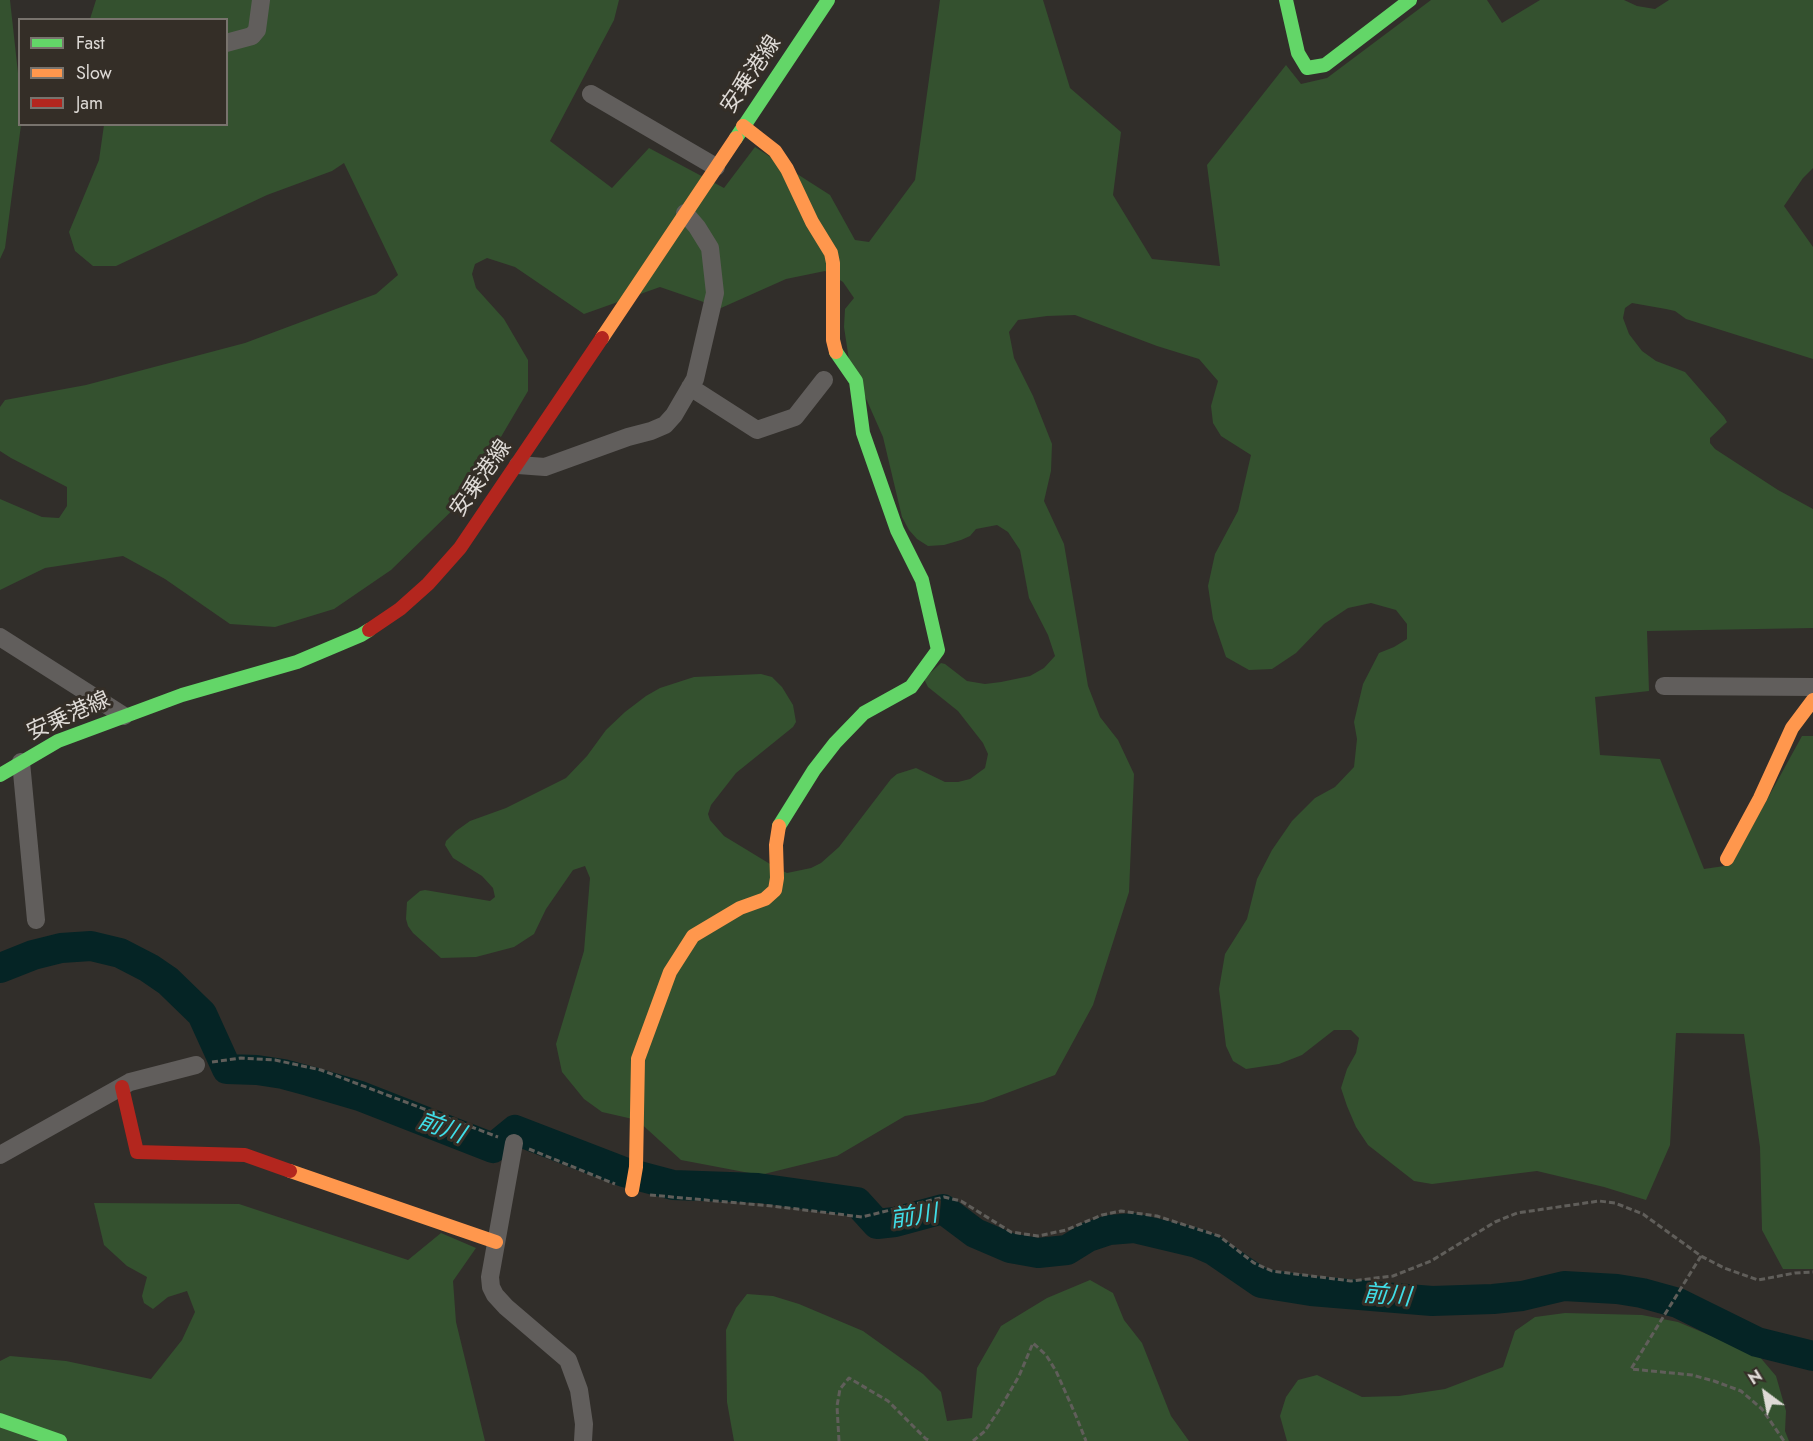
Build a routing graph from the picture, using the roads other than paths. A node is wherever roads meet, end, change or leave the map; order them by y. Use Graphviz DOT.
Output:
graph roads {
  1 [pos="261,0"];
  2 [pos="828,0"];
  3 [pos="1286,0"];
  4 [pos="1410,0"];
  5 [pos="228,42"];
  6 [pos="591,94"];
  7 [pos="743,126"];
  8 [pos="716,167"];
  9 [pos="685,213"];
  10 [pos="824,380"];
  11 [pos="690,387"];
  12 [pos="518,465"];
  13 [pos="0,637"];
  14 [pos="1664,686"];
  15 [pos="1813,687"];
  16 [pos="1813,700"];
  17 [pos="124,716"];
  18 [pos="21,762"];
  19 [pos="0,775"];
  20 [pos="1727,859"];
  21 [pos="36,920"];
  22 [pos="196,1065"];
  23 [pos="122,1087"];
  24 [pos="514,1143"];
  25 [pos="0,1155"];
  26 [pos="633,1186"];
  27 [pos="496,1242"];
  28 [pos="0,1420"];
  29 [pos="60,1441"];
  30 [pos="583,1441"];
  1 -- 5 [label="street"];
  2 -- 7 [label="main road, 安乗港線"];
  3 -- 4 [label="main road"];
  6 -- 8 [label="street"];
  7 -- 8 [label="main road, 安乗港線"];
  7 -- 26 [label="main road"];
  8 -- 9 [label="main road, 安乗港線"];
  9 -- 11 [label="street"];
  9 -- 12 [label="main road, 安乗港線"];
  10 -- 11 [label="street"];
  11 -- 12 [label="street"];
  12 -- 17 [label="main road, 安乗港線"];
  13 -- 17 [label="street"];
  14 -- 15 [label="street"];
  16 -- 20 [label="main road"];
  17 -- 18 [label="main road, 安乗港線"];
  18 -- 19 [label="main road, 安乗港線"];
  18 -- 21 [label="street"];
  22 -- 23 [label="street"];
  23 -- 25 [label="street"];
  23 -- 27 [label="main road"];
  24 -- 27 [label="street"];
  27 -- 30 [label="street"];
  28 -- 29 [label="main road"];
}
